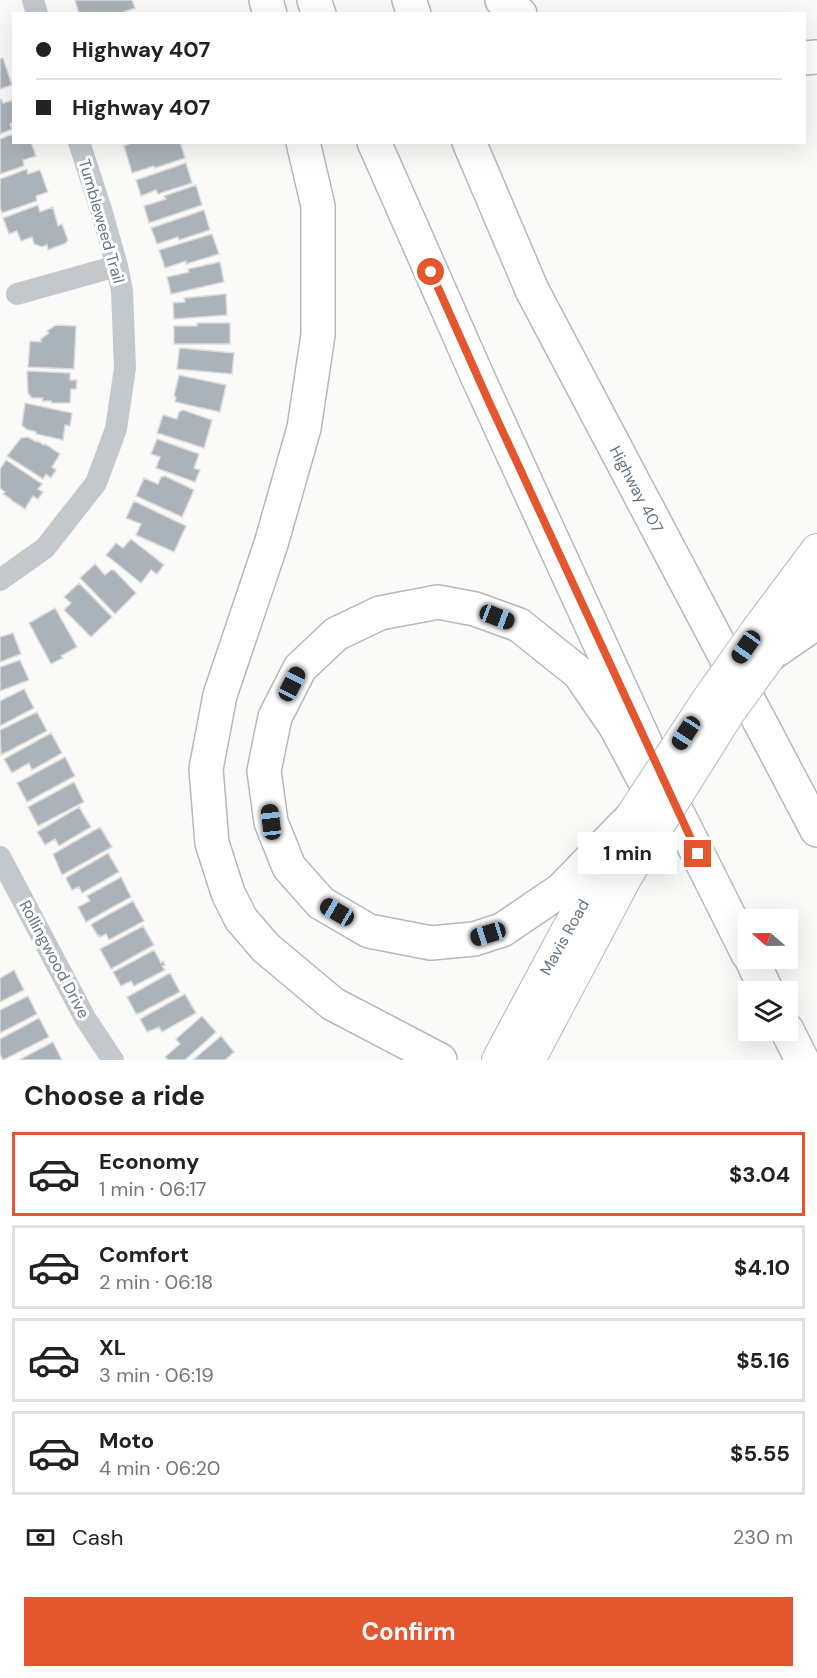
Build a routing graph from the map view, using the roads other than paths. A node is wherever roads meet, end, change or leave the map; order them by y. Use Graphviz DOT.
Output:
graph roads {
  1 [pos="502,0"];
  2 [pos="517,12"];
  3 [pos="80,144"];
  4 [pos="303,144"];
  5 [pos="375,144"];
  6 [pos="470,144"];
  7 [pos="117,266"];
  8 [pos="17,294"];
  9 [pos="817,550"];
  10 [pos="0,580"];
  11 [pos="817,591"];
  12 [pos="817,622"];
  13 [pos="765,642"];
  14 [pos="762,723"];
  15 [pos="817,790"];
  16 [pos="629,820"];
  17 [pos="817,830"];
  18 [pos="687,834"];
  19 [pos="0,857"];
  20 [pos="738,934"];
  21 [pos="792,1041"];
  22 [pos="113,1060"];
  23 [pos="440,1060"];
  24 [pos="498,1060"];
  25 [pos="529,1060"];
  26 [pos="802,1060"];
  1 -- 2 [label="highway"];
  3 -- 7 [label="street, Tumbleweed Trail"];
  4 -- 23 [label="highway"];
  5 -- 18 [label="highway"];
  6 -- 14 [label="highway, Highway 407"];
  7 -- 8 [label="street"];
  7 -- 10 [label="street, Tumbleweed Trail"];
  9 -- 13 [label="main road, Mavis Road"];
  11 -- 13 [label="main road, Mavis Road"];
  12 -- 13 [label="highway"];
  13 -- 16 [label="main road, Mavis Road, bridge"];
  13 -- 25 [label="main road, Mavis Road, bridge"];
  14 -- 15 [label="highway"];
  14 -- 17 [label="highway, Highway 407"];
  16 -- 18 [label="highway"];
  16 -- 24 [label="main road, Mavis Road"];
  18 -- 20 [label="highway"];
  19 -- 22 [label="street, Rollingwood Drive"];
  21 -- 26 [label="highway"];
}
